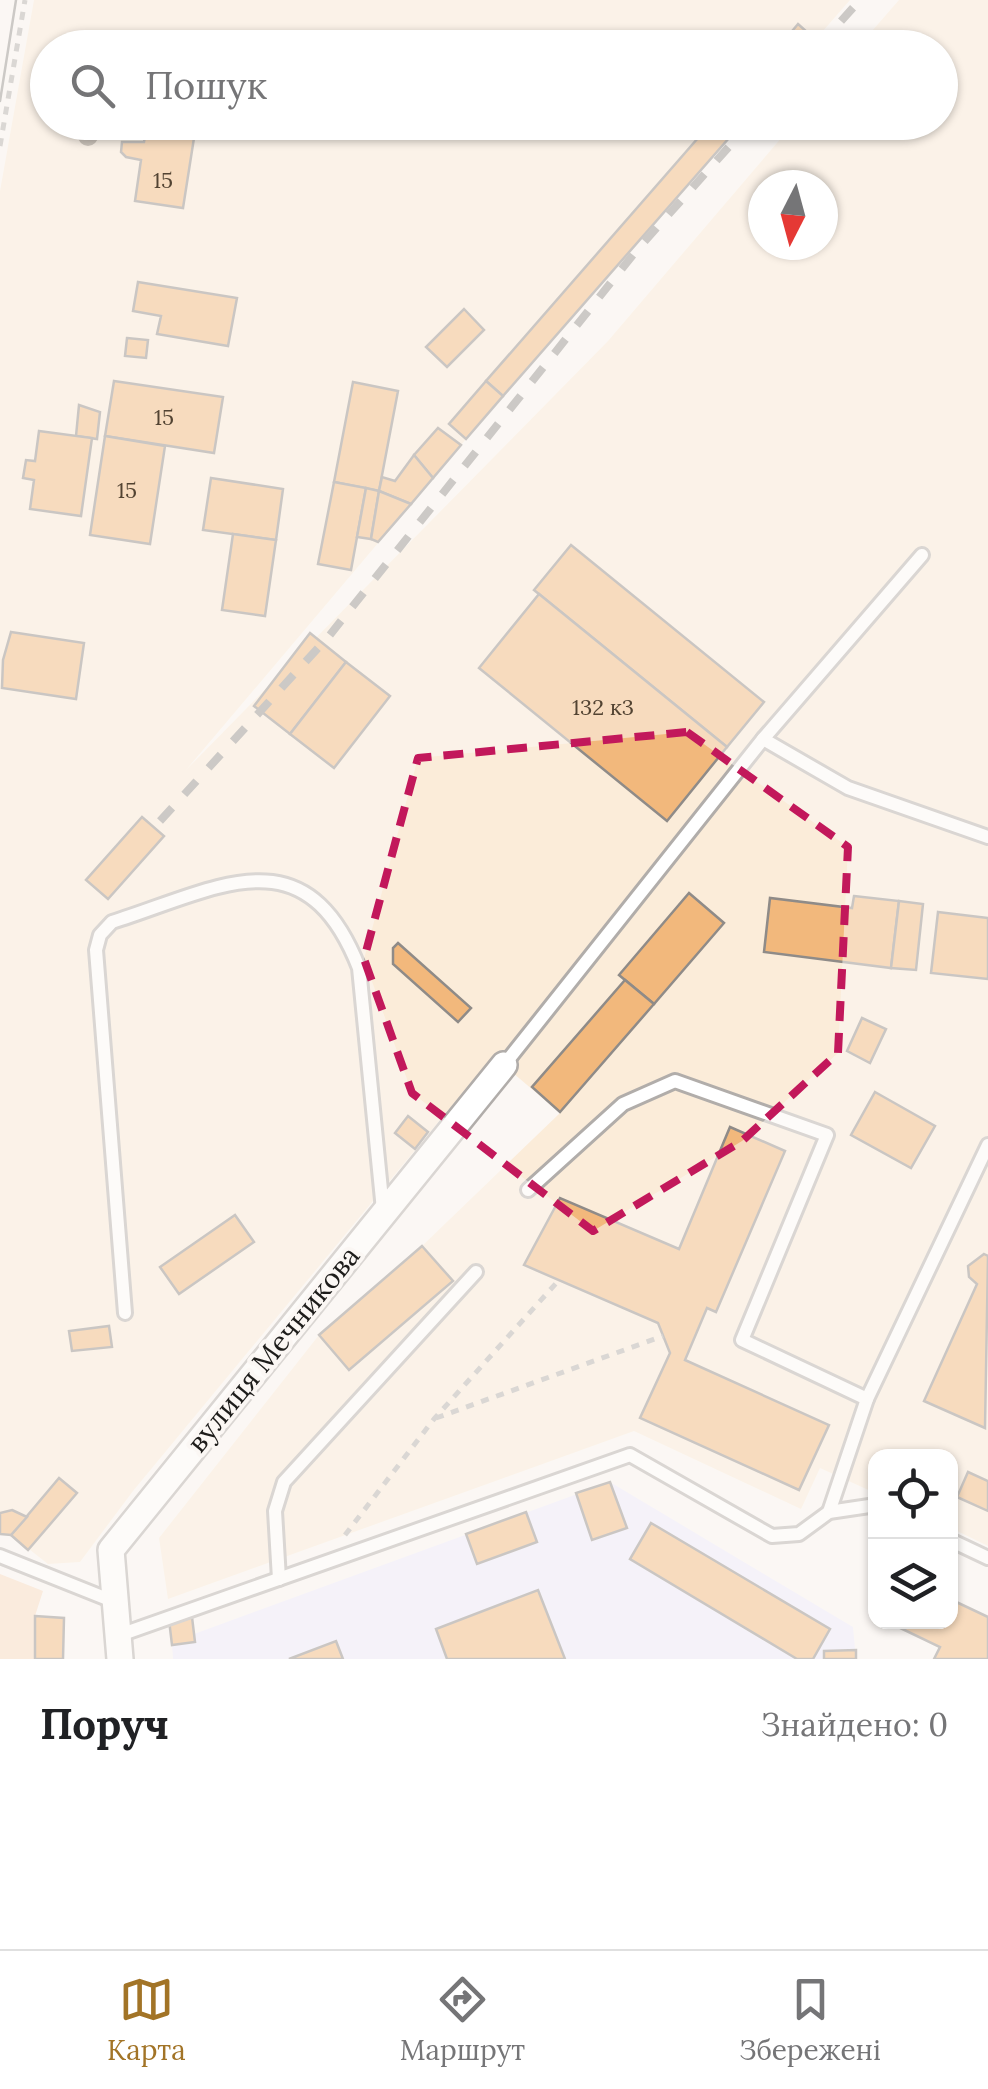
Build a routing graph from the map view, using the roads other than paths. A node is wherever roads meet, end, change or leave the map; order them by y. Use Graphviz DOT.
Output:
graph roads {
  1 [pos="922,555"];
  2 [pos="763,739"];
  3 [pos="988,837"];
  4 [pos="504,1065"];
  5 [pos="988,1145"];
  6 [pos="528,1190"];
  7 [pos="384,1213"];
  8 [pos="476,1272"];
  9 [pos="125,1312"];
  10 [pos="867,1399"];
  11 [pos="868,1507"];
  12 [pos="829,1512"];
  13 [pos="958,1544"];
  14 [pos="0,1556"];
  15 [pos="988,1558"];
  16 [pos="279,1579"];
  17 [pos="115,1602"];
  18 [pos="118,1648"];
  1 -- 2 [label="lane"];
  2 -- 3 [label="lane"];
  2 -- 4 [label="lane"];
  4 -- 7 [label="street, вулиця Мечникова"];
  5 -- 10 [label="lane"];
  6 -- 10 [label="lane"];
  7 -- 9 [label="lane"];
  7 -- 17 [label="street, вулиця Мечникова"];
  8 -- 16 [label="lane"];
  10 -- 12 [label="lane"];
  11 -- 12 [label="lane"];
  12 -- 16 [label="lane"];
  13 -- 15 [label="lane"];
  14 -- 17 [label="lane"];
  16 -- 18 [label="lane"];
  17 -- 18 [label="street, вулиця Мечникова"];
}
